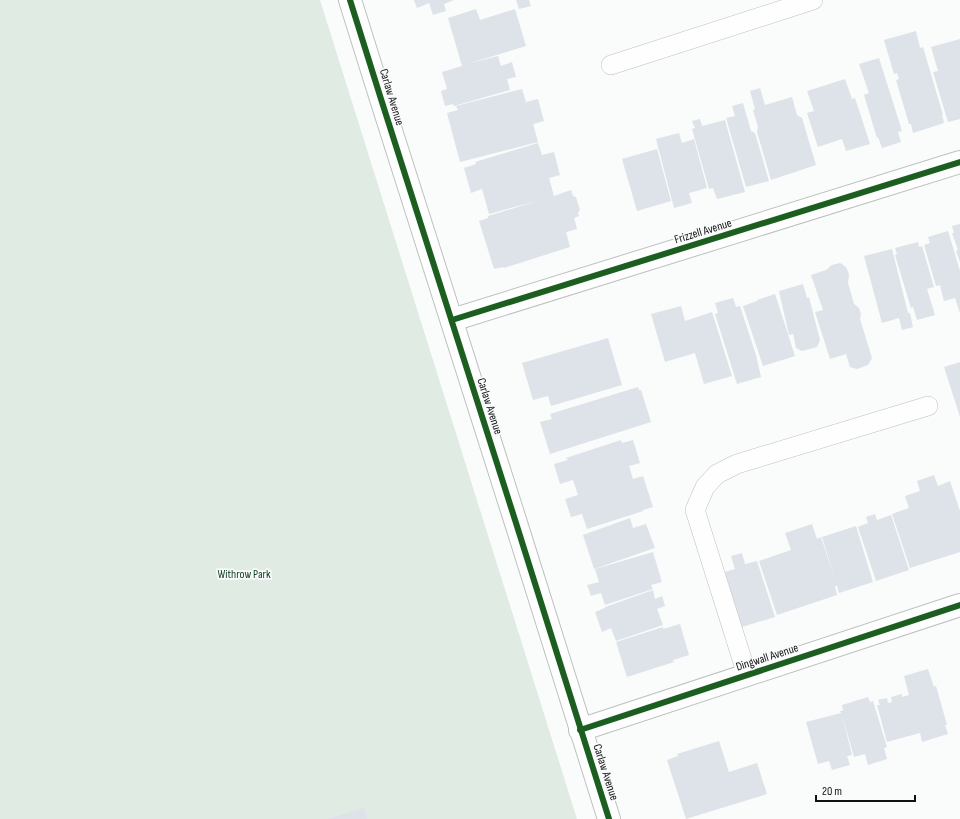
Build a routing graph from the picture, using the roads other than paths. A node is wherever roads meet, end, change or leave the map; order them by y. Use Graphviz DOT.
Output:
graph roads {
  1 [pos="350,0"];
  2 [pos="813,0"];
  3 [pos="611,65"];
  4 [pos="960,162"];
  5 [pos="452,320"];
  6 [pos="928,406"];
  7 [pos="960,605"];
  8 [pos="747,675"];
  9 [pos="580,730"];
  10 [pos="609,819"];
  1 -- 5 [label="street, Carlaw Avenue"];
  2 -- 3 [label="lane"];
  4 -- 5 [label="street, Frizzell Avenue"];
  5 -- 9 [label="street, Carlaw Avenue"];
  6 -- 8 [label="lane"];
  7 -- 8 [label="street, Dingwall Avenue"];
  8 -- 9 [label="street, Dingwall Avenue"];
  9 -- 10 [label="street, Carlaw Avenue"];
}
